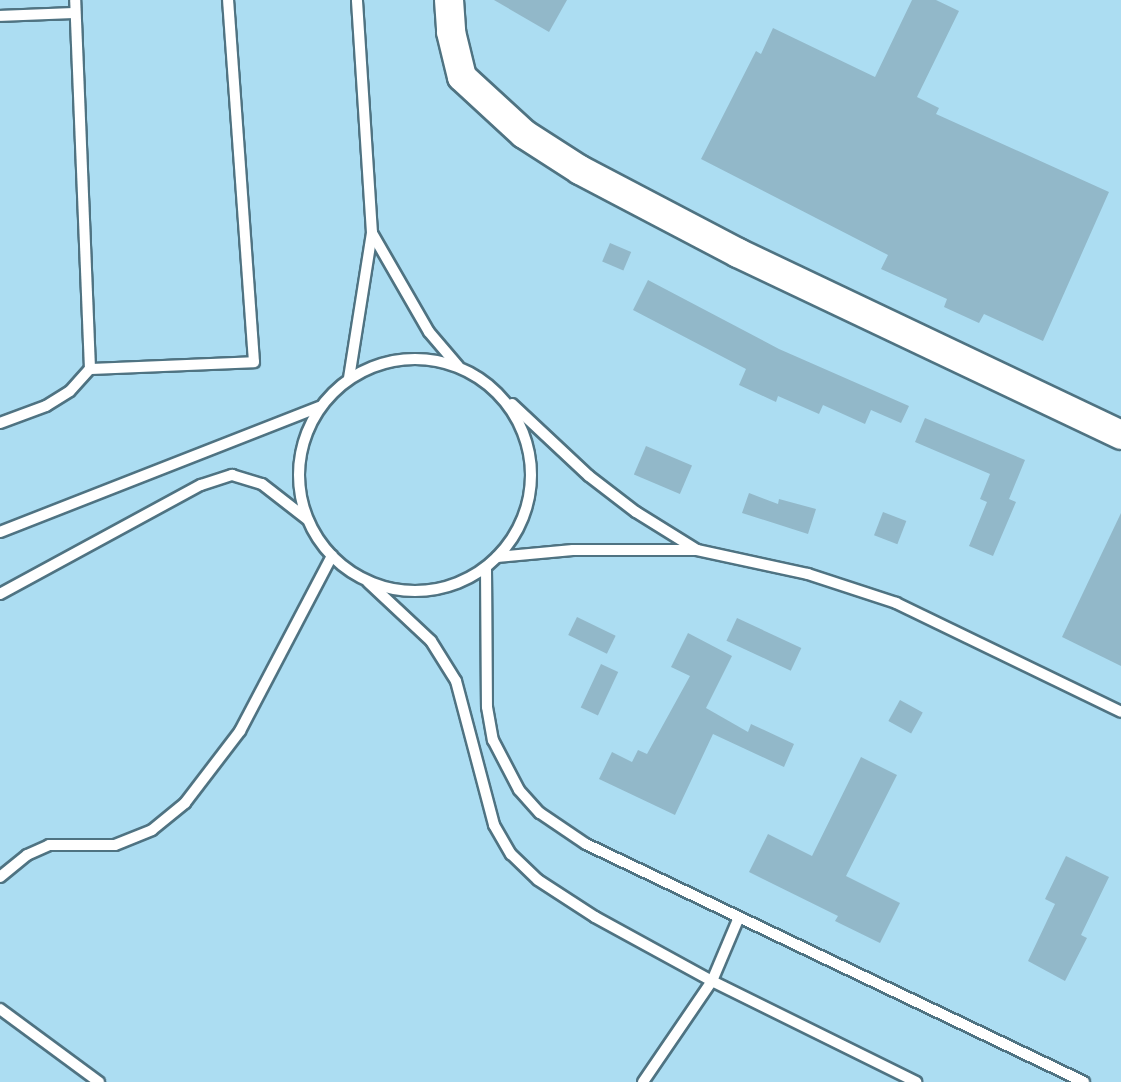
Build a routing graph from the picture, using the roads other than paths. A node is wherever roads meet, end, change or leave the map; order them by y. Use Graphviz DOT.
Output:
graph roads {
  1 [pos="75,0"];
  2 [pos="228,0"];
  3 [pos="357,0"];
  4 [pos="449,0"];
  5 [pos="75,13"];
  6 [pos="0,16"];
  7 [pos="372,233"];
  8 [pos="458,366"];
  9 [pos="90,369"];
  10 [pos="349,378"];
  11 [pos="498,393"];
  12 [pos="319,407"];
  13 [pos="0,423"];
  14 [pos="1121,435"];
  15 [pos="307,519"];
  16 [pos="0,532"];
  17 [pos="697,550"];
  18 [pos="332,556"];
  19 [pos="497,557"];
  20 [pos="486,568"];
  21 [pos="368,582"];
  22 [pos="0,594"];
  23 [pos="1121,712"];
  24 [pos="0,877"];
  25 [pos="739,917"];
  26 [pos="712,981"];
  27 [pos="0,1009"];
  28 [pos="99,1082"];
  29 [pos="644,1082"];
  30 [pos="916,1082"];
  31 [pos="1084,1082"];
  1 -- 5 [label="lane"];
  2 -- 9 [label="lane"];
  3 -- 7 [label="lane"];
  4 -- 14 [label="main road"];
  5 -- 6 [label="lane"];
  5 -- 9 [label="lane"];
  7 -- 8 [label="lane"];
  7 -- 10 [label="lane"];
  8 -- 10 [label="lane"];
  8 -- 11 [label="lane"];
  9 -- 13 [label="lane"];
  10 -- 12 [label="lane"];
  11 -- 17 [label="lane"];
  11 -- 19 [label="lane"];
  12 -- 15 [label="lane"];
  12 -- 16 [label="lane"];
  15 -- 18 [label="lane"];
  15 -- 22 [label="lane"];
  17 -- 19 [label="lane"];
  17 -- 23 [label="lane"];
  18 -- 21 [label="lane"];
  18 -- 24 [label="lane"];
  19 -- 20 [label="lane"];
  20 -- 21 [label="lane"];
  20 -- 25 [label="lane"];
  21 -- 26 [label="lane"];
  25 -- 26 [label="lane"];
  25 -- 31 [label="lane"];
  26 -- 29 [label="lane"];
  26 -- 30 [label="lane"];
  27 -- 28 [label="lane"];
}
